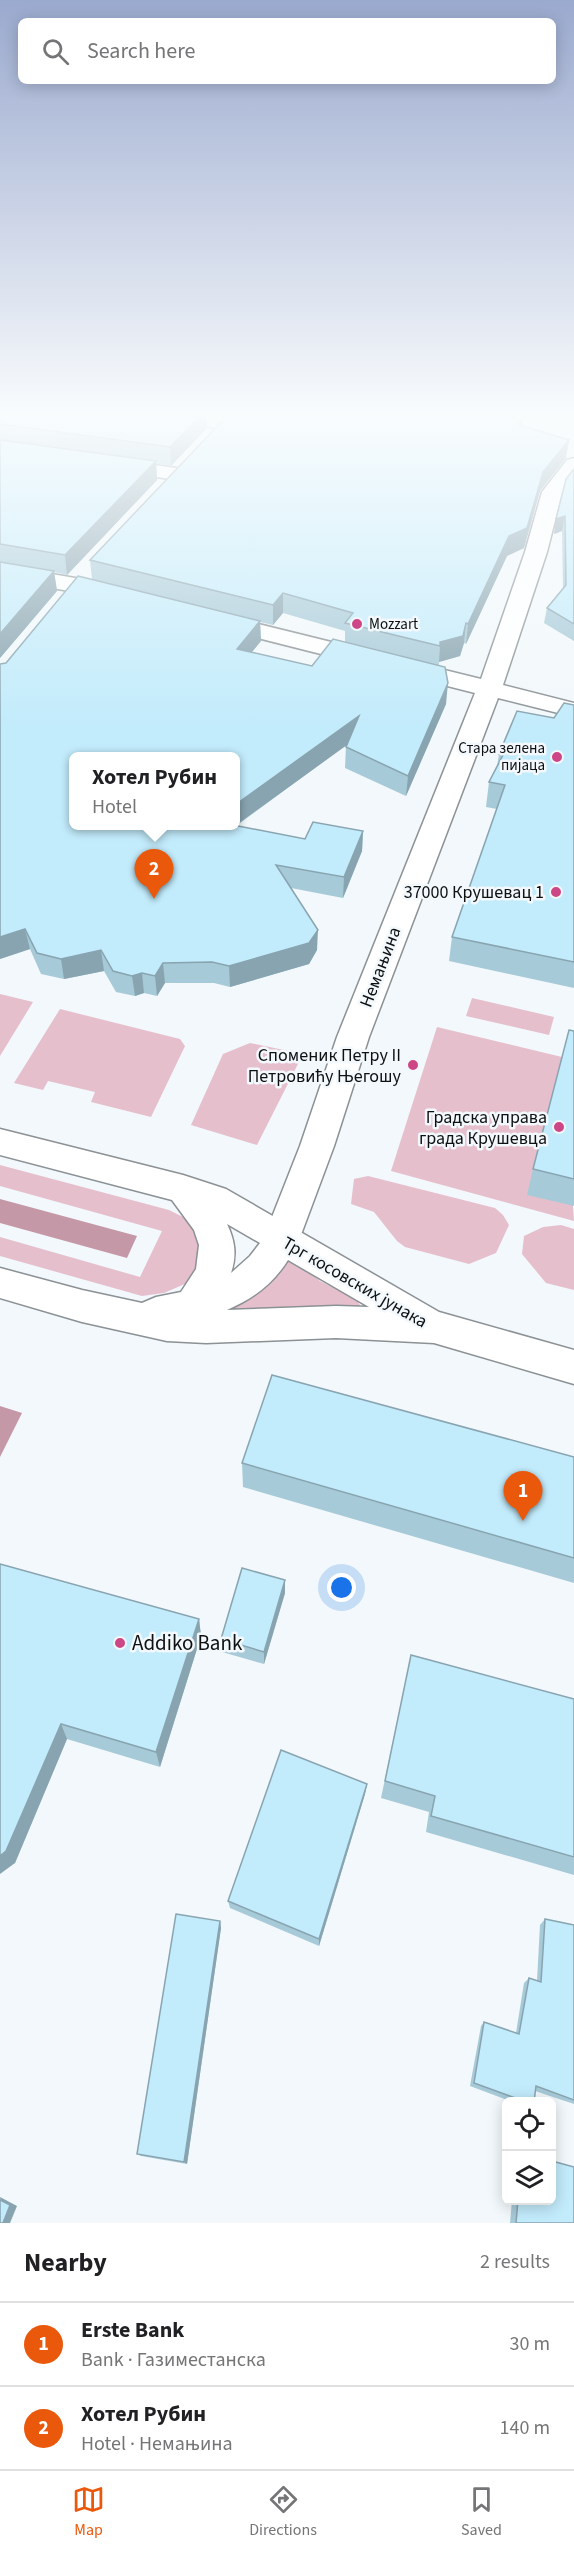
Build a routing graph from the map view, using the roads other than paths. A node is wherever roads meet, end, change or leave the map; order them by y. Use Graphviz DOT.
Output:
graph roads {
  1 [pos="545,520"];
  2 [pos="0,572"];
  3 [pos="132,599"];
  4 [pos="200,616"];
  5 [pos="488,689"];
  6 [pos="574,710"];
  7 [pos="0,1142"];
  8 [pos="183,1189"];
  9 [pos="281,1240"];
  10 [pos="0,1283"];
  11 [pos="193,1305"];
  12 [pos="125,1317"];
  13 [pos="434,1327"];
  14 [pos="574,1367"];
  1 -- 5 [label="street, Немањина"];
  2 -- 3 [label="street"];
  4 -- 5 [label="street"];
  5 -- 6 [label="street"];
  5 -- 9 [label="street, Немањина"];
  7 -- 8 [label="street, Трг косовских јунака"];
  8 -- 9 [label="street, Трг косовских јунака"];
  8 -- 11 [label="street"];
  9 -- 11 [label="street, Немањина"];
  9 -- 13 [label="street, Трг косовских јунака"];
  10 -- 12 [label="street, Трг косовских јунака"];
  11 -- 12 [label="street, Немањина"];
  12 -- 13 [label="street, Трг косовских јунака"];
  13 -- 14 [label="street"];
}
